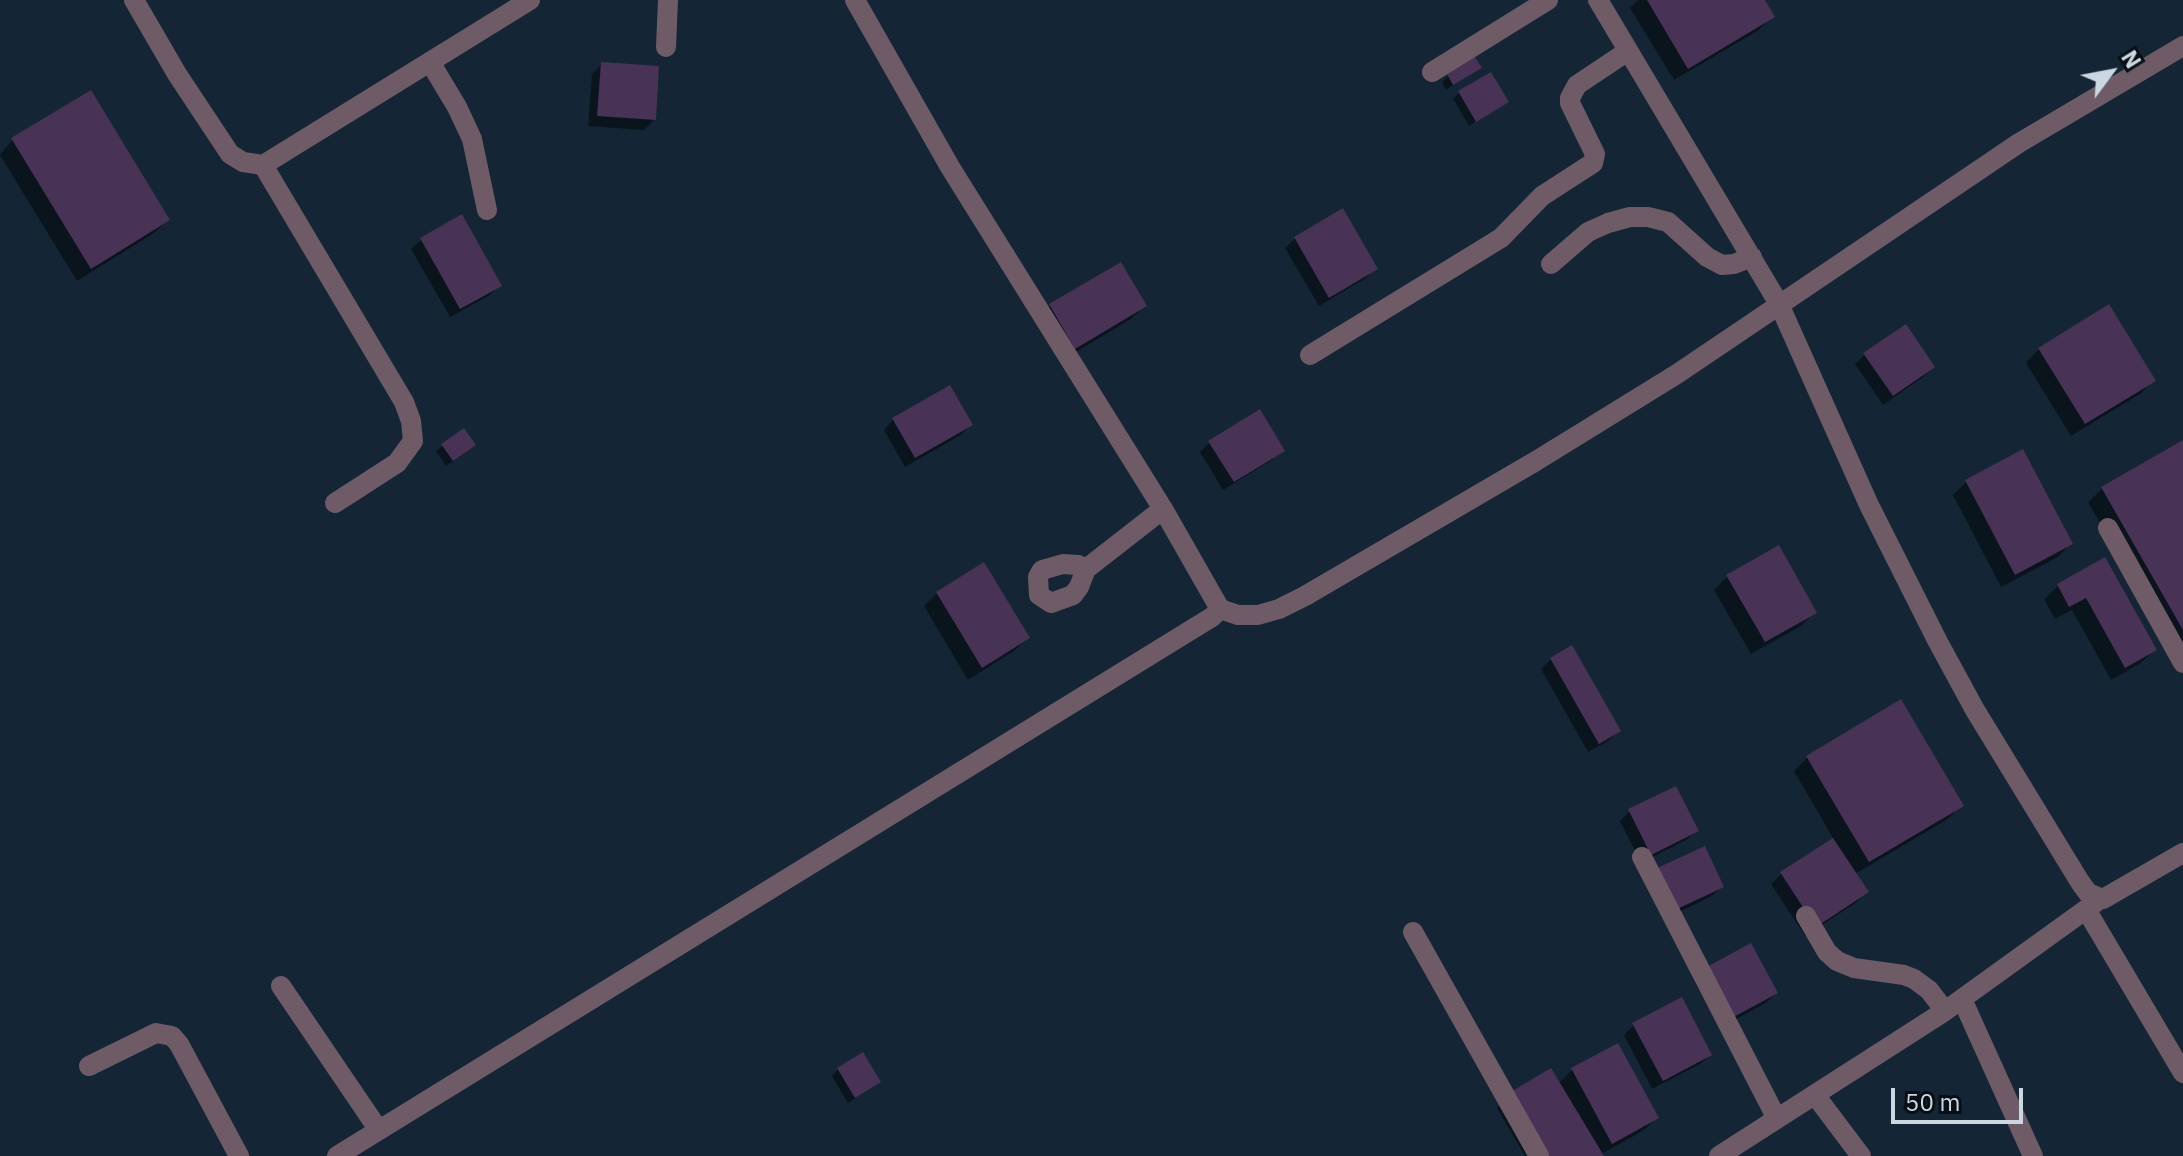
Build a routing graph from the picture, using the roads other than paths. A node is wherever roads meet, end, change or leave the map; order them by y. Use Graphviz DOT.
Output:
graph roads {
  1 [pos="134,0"];
  2 [pos="530,0"];
  3 [pos="668,0"];
  4 [pos="855,0"];
  5 [pos="1548,0"];
  6 [pos="1598,0"];
  7 [pos="2183,46"];
  8 [pos="666,47"];
  9 [pos="1628,51"];
  10 [pos="430,62"];
  11 [pos="1432,72"];
  12 [pos="263,165"];
  13 [pos="487,210"];
  14 [pos="1752,257"];
  15 [pos="1551,264"];
  16 [pos="1779,304"];
  17 [pos="1310,355"];
  18 [pos="335,503"];
  19 [pos="1163,509"];
  20 [pos="2108,528"];
  21 [pos="1086,569"];
  22 [pos="1220,609"];
  23 [pos="2183,663"];
  24 [pos="2183,853"];
  25 [pos="1642,857"];
  26 [pos="2093,905"];
  27 [pos="1806,916"];
  28 [pos="1413,932"];
  29 [pos="281,986"];
  30 [pos="1954,1005"];
  31 [pos="89,1066"];
  32 [pos="2183,1073"];
  33 [pos="1815,1095"];
  34 [pos="1777,1119"];
  35 [pos="378,1129"];
  36 [pos="239,1156"];
  37 [pos="337,1156"];
  38 [pos="1539,1156"];
  39 [pos="1719,1156"];
  40 [pos="1861,1156"];
  41 [pos="2033,1156"];
  1 -- 12 [label="street"];
  2 -- 10 [label="street"];
  3 -- 8 [label="street"];
  4 -- 19 [label="street"];
  5 -- 11 [label="street"];
  6 -- 9 [label="street"];
  7 -- 16 [label="street"];
  9 -- 14 [label="street"];
  9 -- 17 [label="street"];
  10 -- 12 [label="street"];
  10 -- 13 [label="street"];
  12 -- 18 [label="street"];
  14 -- 15 [label="street"];
  14 -- 16 [label="street"];
  16 -- 22 [label="street"];
  16 -- 26 [label="street"];
  19 -- 21 [label="street"];
  19 -- 22 [label="street"];
  20 -- 23 [label="street"];
  22 -- 35 [label="street"];
  24 -- 26 [label="street"];
  25 -- 34 [label="street"];
  26 -- 30 [label="street"];
  26 -- 32 [label="street"];
  27 -- 30 [label="street"];
  28 -- 38 [label="street"];
  29 -- 35 [label="street"];
  30 -- 33 [label="street"];
  30 -- 41 [label="street"];
  31 -- 36 [label="street"];
  33 -- 34 [label="street"];
  33 -- 40 [label="street"];
  34 -- 39 [label="street"];
  35 -- 37 [label="street"];
}
